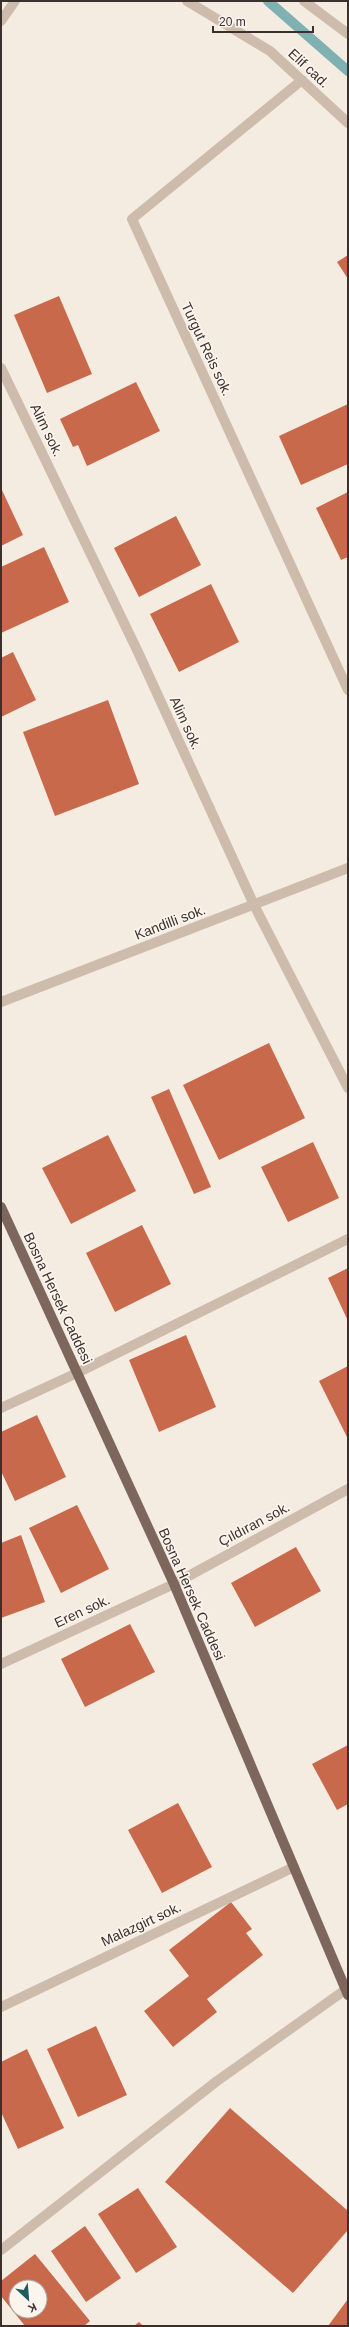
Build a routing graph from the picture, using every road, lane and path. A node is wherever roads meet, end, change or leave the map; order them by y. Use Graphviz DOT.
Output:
graph roads {
  1 [pos="15,1"];
  2 [pos="187,1"];
  3 [pos="304,1"];
  4 [pos="1,21"];
  5 [pos="348,34"];
  6 [pos="302,80"];
  7 [pos="348,123"];
  8 [pos="1,368"];
  9 [pos="348,690"];
  10 [pos="348,868"];
  11 [pos="254,905"];
  12 [pos="1,1002"];
  13 [pos="348,1088"];
  14 [pos="1,1207"];
  15 [pos="348,1239"];
  16 [pos="77,1373"];
  17 [pos="1,1408"];
  18 [pos="348,1489"];
  19 [pos="174,1584"];
  20 [pos="1,1664"];
  21 [pos="294,1867"];
  22 [pos="347,1993"];
  23 [pos="1,2007"];
  24 [pos="1,2250"];
  1 -- 4 [label="street"];
  2 -- 6 [label="street, Elif cad."];
  3 -- 5 [label="street"];
  6 -- 7 [label="street, Elif cad."];
  6 -- 9 [label="street, Turgut Reis sok."];
  8 -- 11 [label="street, Alim sok."];
  10 -- 11 [label="street, Kandilli sok."];
  11 -- 12 [label="street, Kandilli sok."];
  11 -- 13 [label="street, Alim sok."];
  14 -- 16 [label="main road, Bosna Hersek Caddesi"];
  15 -- 16 [label="street"];
  16 -- 17 [label="street"];
  16 -- 19 [label="main road, Bosna Hersek Caddesi"];
  18 -- 19 [label="street, Çıldıran sok."];
  19 -- 20 [label="street, Eren sok."];
  19 -- 21 [label="main road, Bosna Hersek Caddesi"];
  21 -- 22 [label="main road, Bosna Hersek Caddesi"];
  21 -- 23 [label="street, Malazgirt sok."];
  22 -- 24 [label="street"];
}
